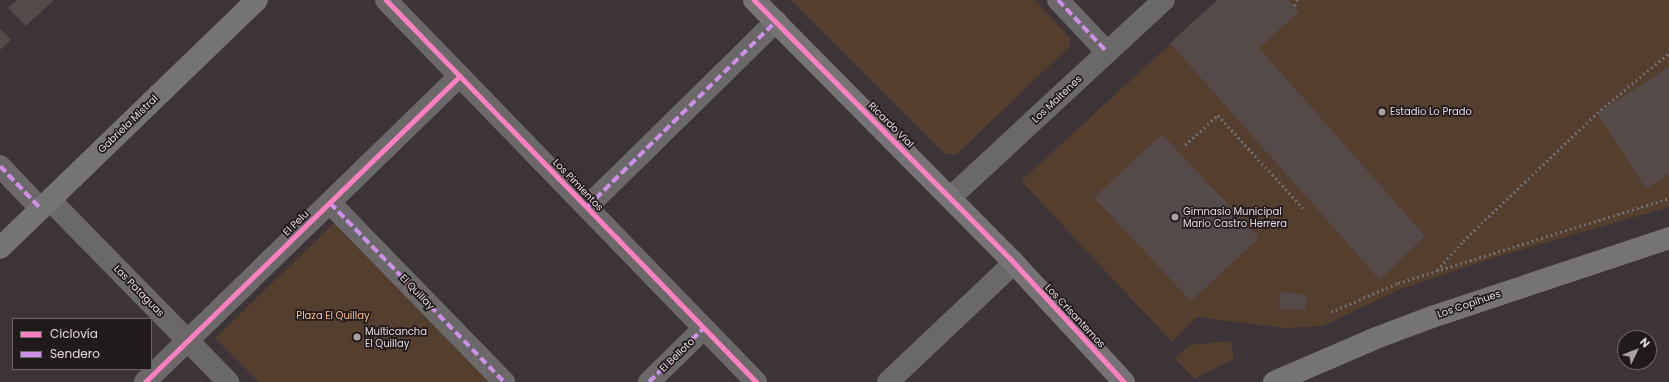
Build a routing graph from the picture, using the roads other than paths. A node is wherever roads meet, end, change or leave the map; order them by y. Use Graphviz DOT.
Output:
graph roads {
  1 [pos="257,0"];
  2 [pos="386,0"];
  3 [pos="754,0"];
  4 [pos="1058,0"];
  5 [pos="1164,0"];
  6 [pos="776,22"];
  7 [pos="1107,52"];
  8 [pos="460,76"];
  9 [pos="0,166"];
  10 [pos="950,198"];
  11 [pos="330,202"];
  12 [pos="45,205"];
  13 [pos="587,207"];
  14 [pos="1669,238"];
  15 [pos="0,248"];
  16 [pos="1014,263"];
  17 [pos="704,328"];
  18 [pos="187,341"];
  19 [pos="145,382"];
  20 [pos="228,382"];
  21 [pos="504,382"];
  22 [pos="649,382"];
  23 [pos="756,382"];
  24 [pos="888,382"];
  25 [pos="1124,382"];
  26 [pos="1274,382"];
  1 -- 12 [label="street, Gabriela Mistral"];
  2 -- 8 [label="street, Los Pimientos"];
  3 -- 6 [label="street, Ricardo Vial"];
  4 -- 7 [label="street"];
  5 -- 7 [label="street, Los Maitenes"];
  6 -- 10 [label="street, Ricardo Vial"];
  6 -- 13 [label="street, Los Pimientos"];
  7 -- 10 [label="street, Los Maitenes"];
  8 -- 11 [label="street, El Pelu"];
  8 -- 13 [label="street, Los Pimientos"];
  9 -- 12 [label="street, Las Pataguas"];
  10 -- 16 [label="street, Ricardo Vial"];
  11 -- 18 [label="street, El Pelu"];
  11 -- 21 [label="street, El Quillay"];
  12 -- 15 [label="street, Gabriela Mistral"];
  12 -- 18 [label="street, Las Pataguas"];
  13 -- 17 [label="street, Los Pimientos"];
  14 -- 26 [label="street, Los Copihues"];
  16 -- 24 [label="street"];
  16 -- 25 [label="street, Los Crisantemos"];
  17 -- 22 [label="street, El Belloto"];
  17 -- 23 [label="street, Los Pimientos"];
  18 -- 19 [label="street, El Pelu"];
  18 -- 20 [label="street, Las Pataguas"];
}
